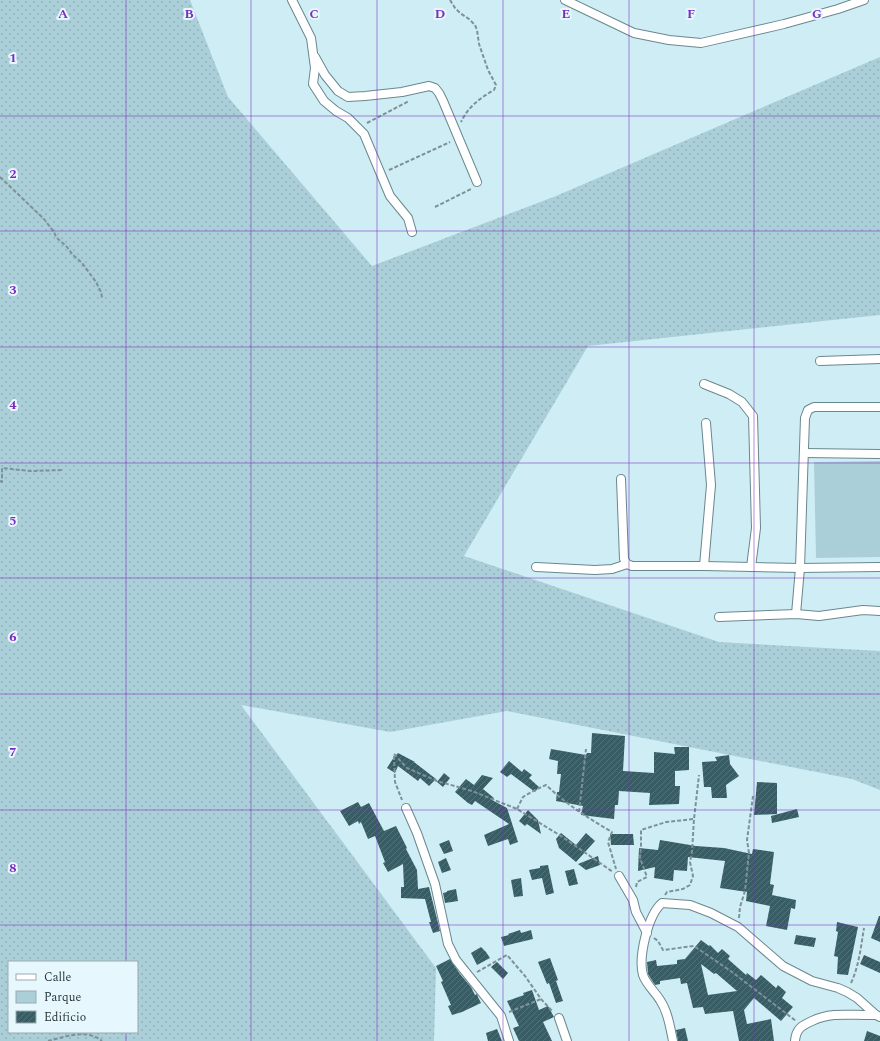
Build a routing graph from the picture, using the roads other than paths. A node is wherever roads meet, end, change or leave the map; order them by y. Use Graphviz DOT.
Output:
graph roads {
  1 [pos="292,0"];
  2 [pos="565,0"];
  3 [pos="864,0"];
  4 [pos="313,53"];
  5 [pos="477,182"];
  6 [pos="412,232"];
  7 [pos="880,359"];
  8 [pos="820,361"];
  9 [pos="704,384"];
  10 [pos="880,407"];
  11 [pos="706,423"];
  12 [pos="804,453"];
  13 [pos="880,454"];
  14 [pos="621,479"];
  15 [pos="627,564"];
  16 [pos="704,566"];
  17 [pos="536,567"];
  18 [pos="751,567"];
  19 [pos="880,567"];
  20 [pos="800,568"];
  21 [pos="880,611"];
  22 [pos="796,614"];
  23 [pos="719,617"];
  24 [pos="406,808"];
  25 [pos="619,876"];
  26 [pos="647,933"];
  27 [pos="878,1016"];
  28 [pos="559,1018"];
  29 [pos="509,1041"];
  30 [pos="567,1041"];
  31 [pos="673,1041"];
  32 [pos="795,1041"];
  1 -- 4 [label="street"];
  2 -- 3 [label="street"];
  4 -- 5 [label="street"];
  4 -- 6 [label="street"];
  7 -- 8 [label="street"];
  9 -- 18 [label="street"];
  10 -- 12 [label="street"];
  11 -- 16 [label="street"];
  12 -- 13 [label="street"];
  12 -- 20 [label="street"];
  14 -- 15 [label="street"];
  15 -- 16 [label="street"];
  15 -- 17 [label="street"];
  16 -- 18 [label="street"];
  18 -- 20 [label="street"];
  19 -- 20 [label="street"];
  20 -- 22 [label="street"];
  21 -- 22 [label="street"];
  22 -- 23 [label="street"];
  24 -- 29 [label="street"];
  25 -- 26 [label="street"];
  26 -- 27 [label="street"];
  26 -- 31 [label="street"];
  27 -- 32 [label="street"];
  28 -- 30 [label="street"];
}
